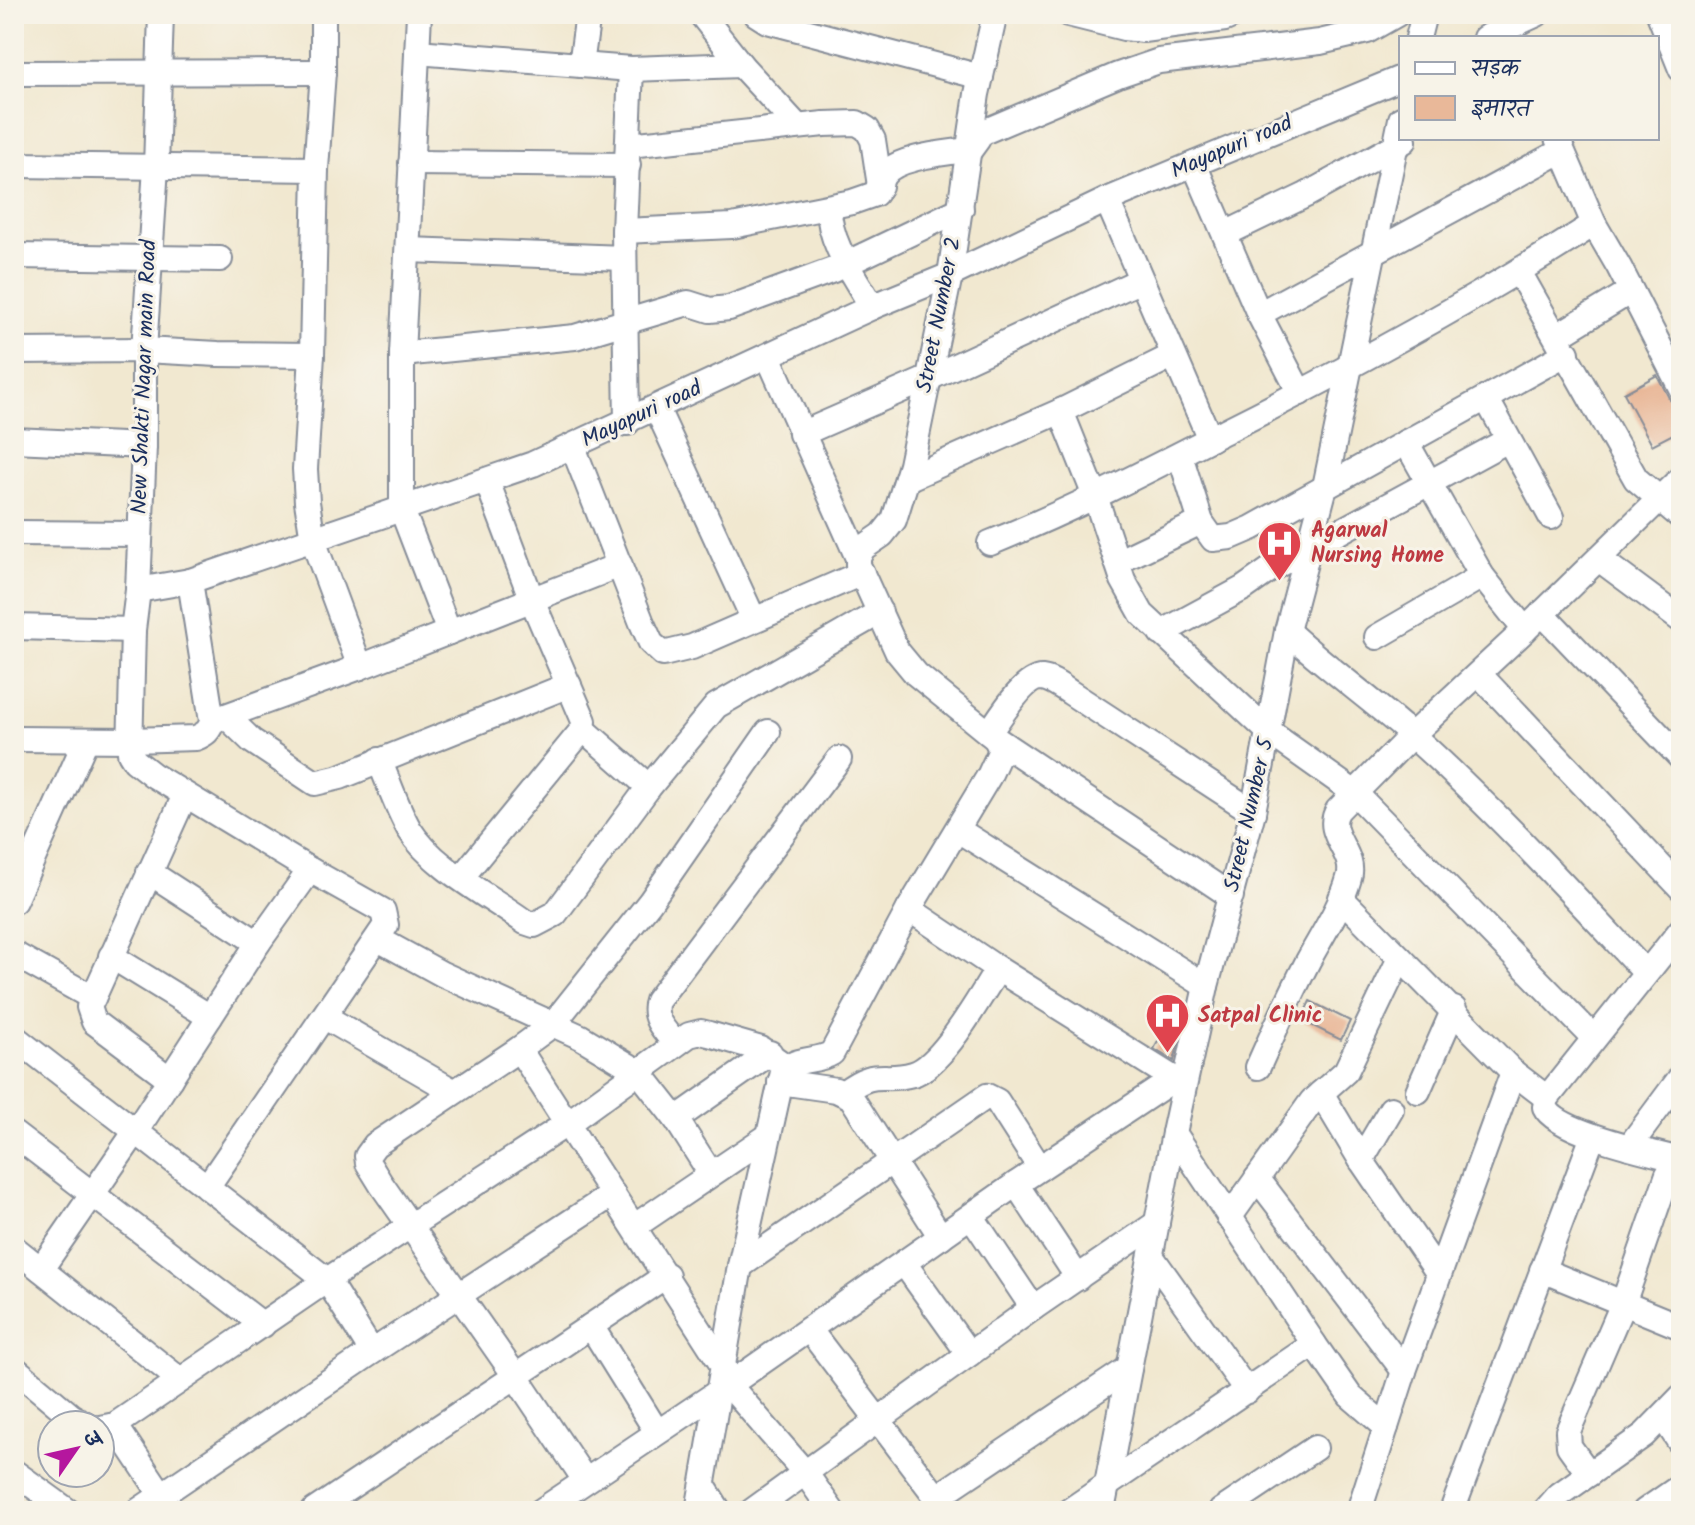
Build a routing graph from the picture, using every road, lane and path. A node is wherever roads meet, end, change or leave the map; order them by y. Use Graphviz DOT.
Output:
graph roads {
  1 [pos="161,14"];
  2 [pos="323,14"];
  3 [pos="419,14"];
  4 [pos="588,14"];
  5 [pos="701,14"];
  6 [pos="756,14"];
  7 [pos="995,14"];
  8 [pos="1009,14"];
  9 [pos="1068,14"];
  10 [pos="1236,14"];
  11 [pos="1397,14"];
  12 [pos="1424,14"];
  13 [pos="1668,22"];
  14 [pos="1346,25"];
  15 [pos="1527,25"];
  16 [pos="1418,36"];
  17 [pos="1491,36"];
  18 [pos="417,52"];
  19 [pos="581,65"];
  20 [pos="741,65"];
  21 [pos="631,69"];
  22 [pos="1681,69"];
  23 [pos="160,71"];
  24 [pos="323,72"];
  25 [pos="14,73"];
  26 [pos="981,77"];
  27 [pos="1399,79"];
  28 [pos="797,126"];
  29 [pos="976,141"];
  30 [pos="1402,142"];
  31 [pos="1559,144"];
  32 [pos="629,155"];
  33 [pos="411,163"];
  34 [pos="1194,164"];
  35 [pos="14,165"];
  36 [pos="156,167"];
  37 [pos="316,169"];
  38 [pos="880,186"];
  39 [pos="1107,200"];
  40 [pos="829,207"];
  41 [pos="961,209"];
  42 [pos="1594,224"];
  43 [pos="624,231"];
  44 [pos="1225,234"];
  45 [pos="408,250"];
  46 [pos="1373,252"];
  47 [pos="14,256"];
  48 [pos="149,258"];
  49 [pos="624,258"];
  50 [pos="220,259"];
  51 [pos="848,263"];
  52 [pos="1519,272"];
  53 [pos="950,275"];
  54 [pos="1141,280"];
  55 [pos="1631,291"];
  56 [pos="872,307"];
  57 [pos="1259,314"];
  58 [pos="627,322"];
  59 [pos="1562,344"];
  60 [pos="144,350"];
  61 [pos="14,351"];
  62 [pos="402,354"];
  63 [pos="312,355"];
  64 [pos="768,356"];
  65 [pos="1172,356"];
  66 [pos="1350,366"];
  67 [pos="927,379"];
  68 [pos="1681,388"];
  69 [pos="1300,393"];
  70 [pos="1486,398"];
  71 [pos="657,409"];
  72 [pos="1061,411"];
  73 [pos="627,423"];
  74 [pos="801,434"];
  75 [pos="1210,439"];
  76 [pos="14,440"];
  77 [pos="1508,440"];
  78 [pos="1406,442"];
  79 [pos="144,446"];
  80 [pos="573,447"];
  81 [pos="1180,455"];
  82 [pos="1681,478"];
  83 [pos="907,479"];
  84 [pos="487,481"];
  85 [pos="1430,484"];
  86 [pos="1325,487"];
  87 [pos="1095,496"];
  88 [pos="1658,499"];
  89 [pos="402,510"];
  90 [pos="1551,517"];
  91 [pos="1681,517"];
  92 [pos="1201,522"];
  93 [pos="14,533"];
  94 [pos="139,534"];
  95 [pos="313,540"];
  96 [pos="990,543"];
  97 [pos="1308,551"];
  98 [pos="1599,559"];
  99 [pos="1117,562"];
  100 [pos="620,565"];
  101 [pos="860,565"];
  102 [pos="1482,576"];
  103 [pos="190,581"];
  104 [pos="138,590"];
  105 [pos="532,600"];
  106 [pos="876,605"];
  107 [pos="753,618"];
  108 [pos="1681,620"];
  109 [pos="1534,621"];
  110 [pos="14,627"];
  111 [pos="133,630"];
  112 [pos="1287,631"];
  113 [pos="449,632"];
  114 [pos="1161,633"];
  115 [pos="1377,637"];
  116 [pos="360,667"];
  117 [pos="1479,674"];
  118 [pos="569,685"];
  119 [pos="219,719"];
  120 [pos="583,729"];
  121 [pos="768,732"];
  122 [pos="1269,732"];
  123 [pos="1412,735"];
  124 [pos="992,736"];
  125 [pos="14,739"];
  126 [pos="86,740"];
  127 [pos="131,740"];
  128 [pos="1681,758"];
  129 [pos="839,759"];
  130 [pos="379,760"];
  131 [pos="649,787"];
  132 [pos="1355,793"];
  133 [pos="185,795"];
  134 [pos="1253,812"];
  135 [pos="958,830"];
  136 [pos="310,870"];
  137 [pos="149,872"];
  138 [pos="461,878"];
  139 [pos="1681,888"];
  140 [pos="1231,896"];
  141 [pos="1341,898"];
  142 [pos="14,901"];
  143 [pos="909,909"];
  144 [pos="1681,930"];
  145 [pos="378,939"];
  146 [pos="258,943"];
  147 [pos="14,954"];
  148 [pos="111,956"];
  149 [pos="1400,958"];
  150 [pos="998,969"];
  151 [pos="1646,973"];
  152 [pos="1206,986"];
  153 [pos="93,998"];
  154 [pos="1454,1009"];
  155 [pos="210,1017"];
  156 [pos="325,1017"];
  157 [pos="553,1024"];
  158 [pos="14,1037"];
  159 [pos="1594,1038"];
  160 [pos="675,1043"];
  161 [pos="519,1049"];
  162 [pos="779,1067"];
  163 [pos="1258,1067"];
  164 [pos="639,1072"];
  165 [pos="1513,1072"];
  166 [pos="1681,1077"];
  167 [pos="170,1079"];
  168 [pos="1179,1082"];
  169 [pos="453,1091"];
  170 [pos="1418,1091"];
  171 [pos="843,1093"];
  172 [pos="1321,1093"];
  173 [pos="1547,1098"];
  174 [pos="1391,1109"];
  175 [pos="676,1119"];
  176 [pos="568,1123"];
  177 [pos="136,1131"];
  178 [pos="1174,1133"];
  179 [pos="14,1134"];
  180 [pos="768,1136"];
  181 [pos="1593,1136"];
  182 [pos="1629,1147"];
  183 [pos="892,1160"];
  184 [pos="1361,1160"];
  185 [pos="1681,1161"];
  186 [pos="1040,1168"];
  187 [pos="711,1174"];
  188 [pos="1257,1178"];
  189 [pos="1016,1184"];
  190 [pos="207,1187"];
  191 [pos="91,1194"];
  192 [pos="613,1194"];
  193 [pos="972,1217"];
  194 [pos="1229,1218"];
  195 [pos="1157,1223"];
  196 [pos="410,1226"];
  197 [pos="635,1226"];
  198 [pos="941,1237"];
  199 [pos="14,1248"];
  200 [pos="1151,1256"];
  201 [pos="904,1263"];
  202 [pos="740,1266"];
  203 [pos="41,1269"];
  204 [pos="1542,1270"];
  205 [pos="1439,1274"];
  206 [pos="667,1275"];
  207 [pos="1078,1278"];
  208 [pos="327,1280"];
  209 [pos="458,1297"];
  210 [pos="1624,1301"];
  211 [pos="1033,1308"];
  212 [pos="263,1325"];
  213 [pos="591,1326"];
  214 [pos="1681,1327"];
  215 [pos="809,1329"];
  216 [pos="1314,1344"];
  217 [pos="372,1352"];
  218 [pos="969,1354"];
  219 [pos="14,1368"];
  220 [pos="1129,1368"];
  221 [pos="1404,1371"];
  222 [pos="516,1377"];
  223 [pos="180,1380"];
  224 [pos="724,1380"];
  225 [pos="1247,1391"];
  226 [pos="1681,1397"];
  227 [pos="63,1409"];
  228 [pos="1663,1417"];
  229 [pos="880,1420"];
  230 [pos="116,1421"];
  231 [pos="1386,1427"];
  232 [pos="657,1432"];
  233 [pos="116,1436"];
  234 [pos="1681,1444"];
  235 [pos="1315,1448"];
  236 [pos="14,1472"];
  237 [pos="806,1474"];
  238 [pos="1589,1474"];
  239 [pos="585,1480"];
  240 [pos="1106,1486"];
  241 [pos="1681,1486"];
  242 [pos="704,1487"];
  243 [pos="161,1494"];
  244 [pos="942,1504"];
  245 [pos="1546,1510"];
  246 [pos="68,1511"];
  247 [pos="138,1511"];
  248 [pos="314,1511"];
  249 [pos="541,1511"];
  250 [pos="698,1511"];
  251 [pos="719,1511"];
  252 [pos="752,1511"];
  253 [pos="832,1511"];
  254 [pos="1069,1511"];
  255 [pos="1102,1511"];
  256 [pos="1221,1511"];
  257 [pos="1359,1511"];
  258 [pos="1452,1511"];
  259 [pos="1645,1511"];
  1 -- 23 [label="street, New Shakti Nagar main Road"];
  2 -- 24 [label="street"];
  3 -- 18 [label="street"];
  4 -- 19 [label="street"];
  5 -- 20 [label="street"];
  6 -- 26 [label="street"];
  7 -- 26 [label="street, Street Number 2"];
  8 -- 29 [label="street"];
  9 -- 10 [label="street"];
  11 -- 14 [label="street"];
  12 -- 16 [label="street"];
  13 -- 22 [label="street"];
  14 -- 29 [label="street"];
  15 -- 17 [label="street"];
  18 -- 19 [label="street"];
  18 -- 33 [label="street"];
  19 -- 21 [label="street"];
  20 -- 21 [label="street"];
  20 -- 28 [label="street"];
  21 -- 32 [label="street"];
  23 -- 24 [label="street"];
  23 -- 25 [label="street"];
  23 -- 36 [label="street, New Shakti Nagar main Road"];
  24 -- 37 [label="street"];
  26 -- 29 [label="street, Street Number 2"];
  27 -- 34 [label="street, Mayapuri road"];
  28 -- 32 [label="street"];
  28 -- 38 [label="street"];
  29 -- 38 [label="street"];
  29 -- 41 [label="street, Street Number 2"];
  30 -- 44 [label="street"];
  30 -- 46 [label="street, Street Number 5"];
  31 -- 42 [label="street"];
  31 -- 46 [label="street"];
  32 -- 33 [label="street"];
  32 -- 43 [label="street"];
  33 -- 45 [label="street"];
  34 -- 39 [label="street, Mayapuri road"];
  34 -- 44 [label="street"];
  35 -- 36 [label="street"];
  36 -- 37 [label="street"];
  36 -- 48 [label="street, New Shakti Nagar main Road"];
  37 -- 63 [label="street"];
  38 -- 40 [label="street"];
  39 -- 53 [label="street, Mayapuri road"];
  39 -- 54 [label="street"];
  40 -- 43 [label="street"];
  40 -- 51 [label="street"];
  41 -- 51 [label="street"];
  41 -- 53 [label="street, Street Number 2"];
  42 -- 52 [label="street"];
  42 -- 55 [label="street"];
  43 -- 49 [label="street"];
  44 -- 57 [label="street"];
  45 -- 49 [label="street"];
  45 -- 62 [label="street"];
  46 -- 57 [label="street"];
  46 -- 66 [label="street, Street Number 5"];
  47 -- 48 [label="street"];
  48 -- 50 [label="street"];
  48 -- 60 [label="street, New Shakti Nagar main Road"];
  49 -- 58 [label="street"];
  51 -- 56 [label="street"];
  51 -- 58 [label="street"];
  52 -- 59 [label="street"];
  52 -- 66 [label="street"];
  53 -- 56 [label="street, Mayapuri road"];
  53 -- 67 [label="street, Street Number 2"];
  54 -- 65 [label="street"];
  54 -- 67 [label="street"];
  55 -- 59 [label="street"];
  55 -- 68 [label="street"];
  56 -- 64 [label="street, Mayapuri road"];
  57 -- 69 [label="street"];
  58 -- 62 [label="street"];
  58 -- 73 [label="street"];
  59 -- 70 [label="street"];
  59 -- 88 [label="street"];
  60 -- 61 [label="street"];
  60 -- 63 [label="street"];
  60 -- 79 [label="street, New Shakti Nagar main Road"];
  62 -- 89 [label="street"];
  63 -- 95 [label="street"];
  64 -- 71 [label="street, Mayapuri road"];
  64 -- 74 [label="street"];
  65 -- 72 [label="street"];
  65 -- 75 [label="street"];
  66 -- 69 [label="street"];
  66 -- 86 [label="street, Street Number 5"];
  67 -- 74 [label="street"];
  67 -- 83 [label="street, Street Number 2"];
  69 -- 75 [label="street"];
  70 -- 77 [label="street"];
  70 -- 78 [label="street"];
  71 -- 73 [label="street, Mayapuri road"];
  71 -- 107 [label="street"];
  72 -- 83 [label="street"];
  72 -- 87 [label="street"];
  73 -- 80 [label="street, Mayapuri road"];
  74 -- 101 [label="street"];
  75 -- 81 [label="street"];
  76 -- 79 [label="street"];
  77 -- 85 [label="street"];
  77 -- 90 [label="street"];
  78 -- 85 [label="street"];
  78 -- 86 [label="street"];
  79 -- 94 [label="street, New Shakti Nagar main Road"];
  80 -- 84 [label="street, Mayapuri road"];
  80 -- 100 [label="street"];
  81 -- 87 [label="street"];
  81 -- 92 [label="street"];
  82 -- 88 [label="street"];
  83 -- 101 [label="street, Street Number 2"];
  84 -- 89 [label="street, Mayapuri road"];
  84 -- 105 [label="street"];
  85 -- 97 [label="street"];
  85 -- 102 [label="street"];
  86 -- 92 [label="street"];
  86 -- 97 [label="street, Street Number 5"];
  87 -- 96 [label="street"];
  87 -- 99 [label="street"];
  88 -- 91 [label="street"];
  88 -- 98 [label="street"];
  89 -- 95 [label="street, Mayapuri road"];
  89 -- 113 [label="street"];
  92 -- 99 [label="street"];
  93 -- 94 [label="street"];
  94 -- 104 [label="street, New Shakti Nagar main Road"];
  95 -- 103 [label="street, Mayapuri road"];
  95 -- 116 [label="street"];
  97 -- 112 [label="street, Street Number 5"];
  97 -- 114 [label="street"];
  98 -- 108 [label="street"];
  98 -- 109 [label="street"];
  99 -- 114 [label="street"];
  100 -- 105 [label="street"];
  100 -- 107 [label="street"];
  101 -- 106 [label="street"];
  101 -- 107 [label="street"];
  102 -- 109 [label="street"];
  102 -- 115 [label="street"];
  103 -- 104 [label="street, Mayapuri road"];
  103 -- 119 [label="street"];
  104 -- 111 [label="street, New Shakti Nagar main Road"];
  105 -- 113 [label="street"];
  105 -- 118 [label="street"];
  106 -- 124 [label="street"];
  106 -- 131 [label="street"];
  109 -- 117 [label="street"];
  109 -- 128 [label="street"];
  110 -- 111 [label="street"];
  111 -- 127 [label="street, New Shakti Nagar main Road"];
  112 -- 122 [label="street, Street Number 5"];
  112 -- 123 [label="street"];
  113 -- 116 [label="street"];
  114 -- 122 [label="street"];
  116 -- 119 [label="street"];
  117 -- 123 [label="street"];
  117 -- 139 [label="street"];
  118 -- 120 [label="street"];
  118 -- 130 [label="street"];
  119 -- 127 [label="street"];
  119 -- 130 [label="street"];
  120 -- 131 [label="street"];
  120 -- 138 [label="street"];
  121 -- 157 [label="street"];
  122 -- 132 [label="street"];
  122 -- 134 [label="street, Street Number 5"];
  123 -- 132 [label="street"];
  123 -- 151 [label="street"];
  124 -- 134 [label="street"];
  124 -- 135 [label="street"];
  124 -- 140 [label="street"];
  125 -- 126 [label="street"];
  126 -- 127 [label="street"];
  126 -- 142 [label="street"];
  127 -- 133 [label="street"];
  129 -- 160 [label="street"];
  130 -- 138 [label="street"];
  131 -- 138 [label="street"];
  132 -- 141 [label="street"];
  132 -- 159 [label="street"];
  133 -- 136 [label="street"];
  133 -- 137 [label="street"];
  134 -- 140 [label="street, Street Number 5"];
  135 -- 143 [label="street"];
  135 -- 152 [label="street"];
  136 -- 145 [label="street"];
  136 -- 146 [label="street"];
  137 -- 146 [label="street"];
  137 -- 148 [label="street"];
  140 -- 152 [label="street, Street Number 5"];
  141 -- 149 [label="street"];
  141 -- 163 [label="street"];
  143 -- 150 [label="street"];
  143 -- 162 [label="street"];
  144 -- 151 [label="street"];
  145 -- 156 [label="street"];
  145 -- 157 [label="street"];
  146 -- 155 [label="street"];
  147 -- 153 [label="street"];
  148 -- 153 [label="street"];
  148 -- 155 [label="street"];
  149 -- 154 [label="street"];
  149 -- 172 [label="street"];
  150 -- 168 [label="street"];
  150 -- 171 [label="street"];
  151 -- 159 [label="street"];
  152 -- 168 [label="street, Street Number 5"];
  153 -- 167 [label="street"];
  154 -- 165 [label="street"];
  154 -- 170 [label="street"];
  155 -- 167 [label="street"];
  156 -- 169 [label="street"];
  156 -- 190 [label="street"];
  157 -- 161 [label="street"];
  157 -- 164 [label="street"];
  158 -- 177 [label="street"];
  159 -- 173 [label="street"];
  160 -- 162 [label="street"];
  160 -- 164 [label="street"];
  161 -- 169 [label="street"];
  161 -- 176 [label="street"];
  162 -- 171 [label="street"];
  162 -- 175 [label="street"];
  162 -- 180 [label="street"];
  164 -- 175 [label="street"];
  164 -- 176 [label="street"];
  165 -- 173 [label="street"];
  165 -- 205 [label="street"];
  166 -- 182 [label="street"];
  167 -- 177 [label="street"];
  168 -- 178 [label="street, Street Number 5"];
  168 -- 186 [label="street"];
  169 -- 196 [label="street"];
  171 -- 183 [label="street"];
  172 -- 184 [label="street"];
  172 -- 188 [label="street"];
  173 -- 181 [label="street"];
  174 -- 184 [label="street"];
  175 -- 187 [label="street"];
  176 -- 192 [label="street"];
  176 -- 196 [label="street"];
  177 -- 190 [label="street"];
  177 -- 191 [label="street"];
  178 -- 194 [label="street"];
  178 -- 195 [label="street, Street Number 5"];
  179 -- 191 [label="street"];
  180 -- 187 [label="street"];
  180 -- 202 [label="street"];
  181 -- 182 [label="street"];
  181 -- 204 [label="street"];
  182 -- 185 [label="street"];
  183 -- 186 [label="street"];
  183 -- 198 [label="street"];
  183 -- 202 [label="street"];
  184 -- 205 [label="street"];
  185 -- 210 [label="street"];
  186 -- 189 [label="street"];
  187 -- 197 [label="street"];
  188 -- 194 [label="street"];
  188 -- 221 [label="street"];
  189 -- 193 [label="street"];
  189 -- 207 [label="street"];
  190 -- 208 [label="street"];
  191 -- 203 [label="street"];
  191 -- 212 [label="street"];
  192 -- 197 [label="street"];
  192 -- 209 [label="street"];
  193 -- 198 [label="street"];
  193 -- 211 [label="street"];
  194 -- 216 [label="street"];
  195 -- 200 [label="street, Street Number 5"];
  195 -- 207 [label="street"];
  196 -- 208 [label="street"];
  196 -- 209 [label="street"];
  197 -- 206 [label="street"];
  198 -- 201 [label="street"];
  199 -- 203 [label="street"];
  200 -- 220 [label="street, Street Number 5"];
  200 -- 225 [label="street"];
  201 -- 215 [label="street"];
  201 -- 218 [label="street"];
  202 -- 224 [label="street"];
  203 -- 223 [label="street"];
  204 -- 210 [label="street"];
  204 -- 258 [label="street"];
  205 -- 221 [label="street"];
  206 -- 213 [label="street"];
  206 -- 224 [label="street"];
  207 -- 211 [label="street"];
  208 -- 212 [label="street"];
  208 -- 217 [label="street"];
  209 -- 217 [label="street"];
  209 -- 222 [label="street"];
  210 -- 214 [label="street"];
  210 -- 238 [label="street"];
  211 -- 218 [label="street"];
  212 -- 223 [label="street"];
  213 -- 222 [label="street"];
  213 -- 232 [label="street"];
  215 -- 224 [label="street"];
  215 -- 229 [label="street"];
  216 -- 225 [label="street"];
  216 -- 231 [label="street"];
  217 -- 243 [label="street"];
  218 -- 229 [label="street"];
  219 -- 227 [label="street"];
  220 -- 240 [label="street, Street Number 5"];
  220 -- 244 [label="street"];
  221 -- 231 [label="street"];
  222 -- 239 [label="street"];
  222 -- 248 [label="street"];
  223 -- 230 [label="street"];
  224 -- 232 [label="street"];
  224 -- 237 [label="street"];
  224 -- 242 [label="street"];
  225 -- 240 [label="street"];
  226 -- 228 [label="street"];
  228 -- 234 [label="street"];
  228 -- 238 [label="street"];
  229 -- 237 [label="street"];
  229 -- 244 [label="street"];
  231 -- 257 [label="street"];
  232 -- 239 [label="street"];
  233 -- 243 [label="street"];
  235 -- 256 [label="street"];
  236 -- 246 [label="street"];
  237 -- 252 [label="street"];
  237 -- 253 [label="street"];
  238 -- 245 [label="street"];
  239 -- 249 [label="street"];
  240 -- 254 [label="street"];
  240 -- 255 [label="street, Street Number 5"];
  241 -- 259 [label="street"];
  242 -- 250 [label="street"];
  242 -- 251 [label="street"];
  243 -- 247 [label="street"];
}
